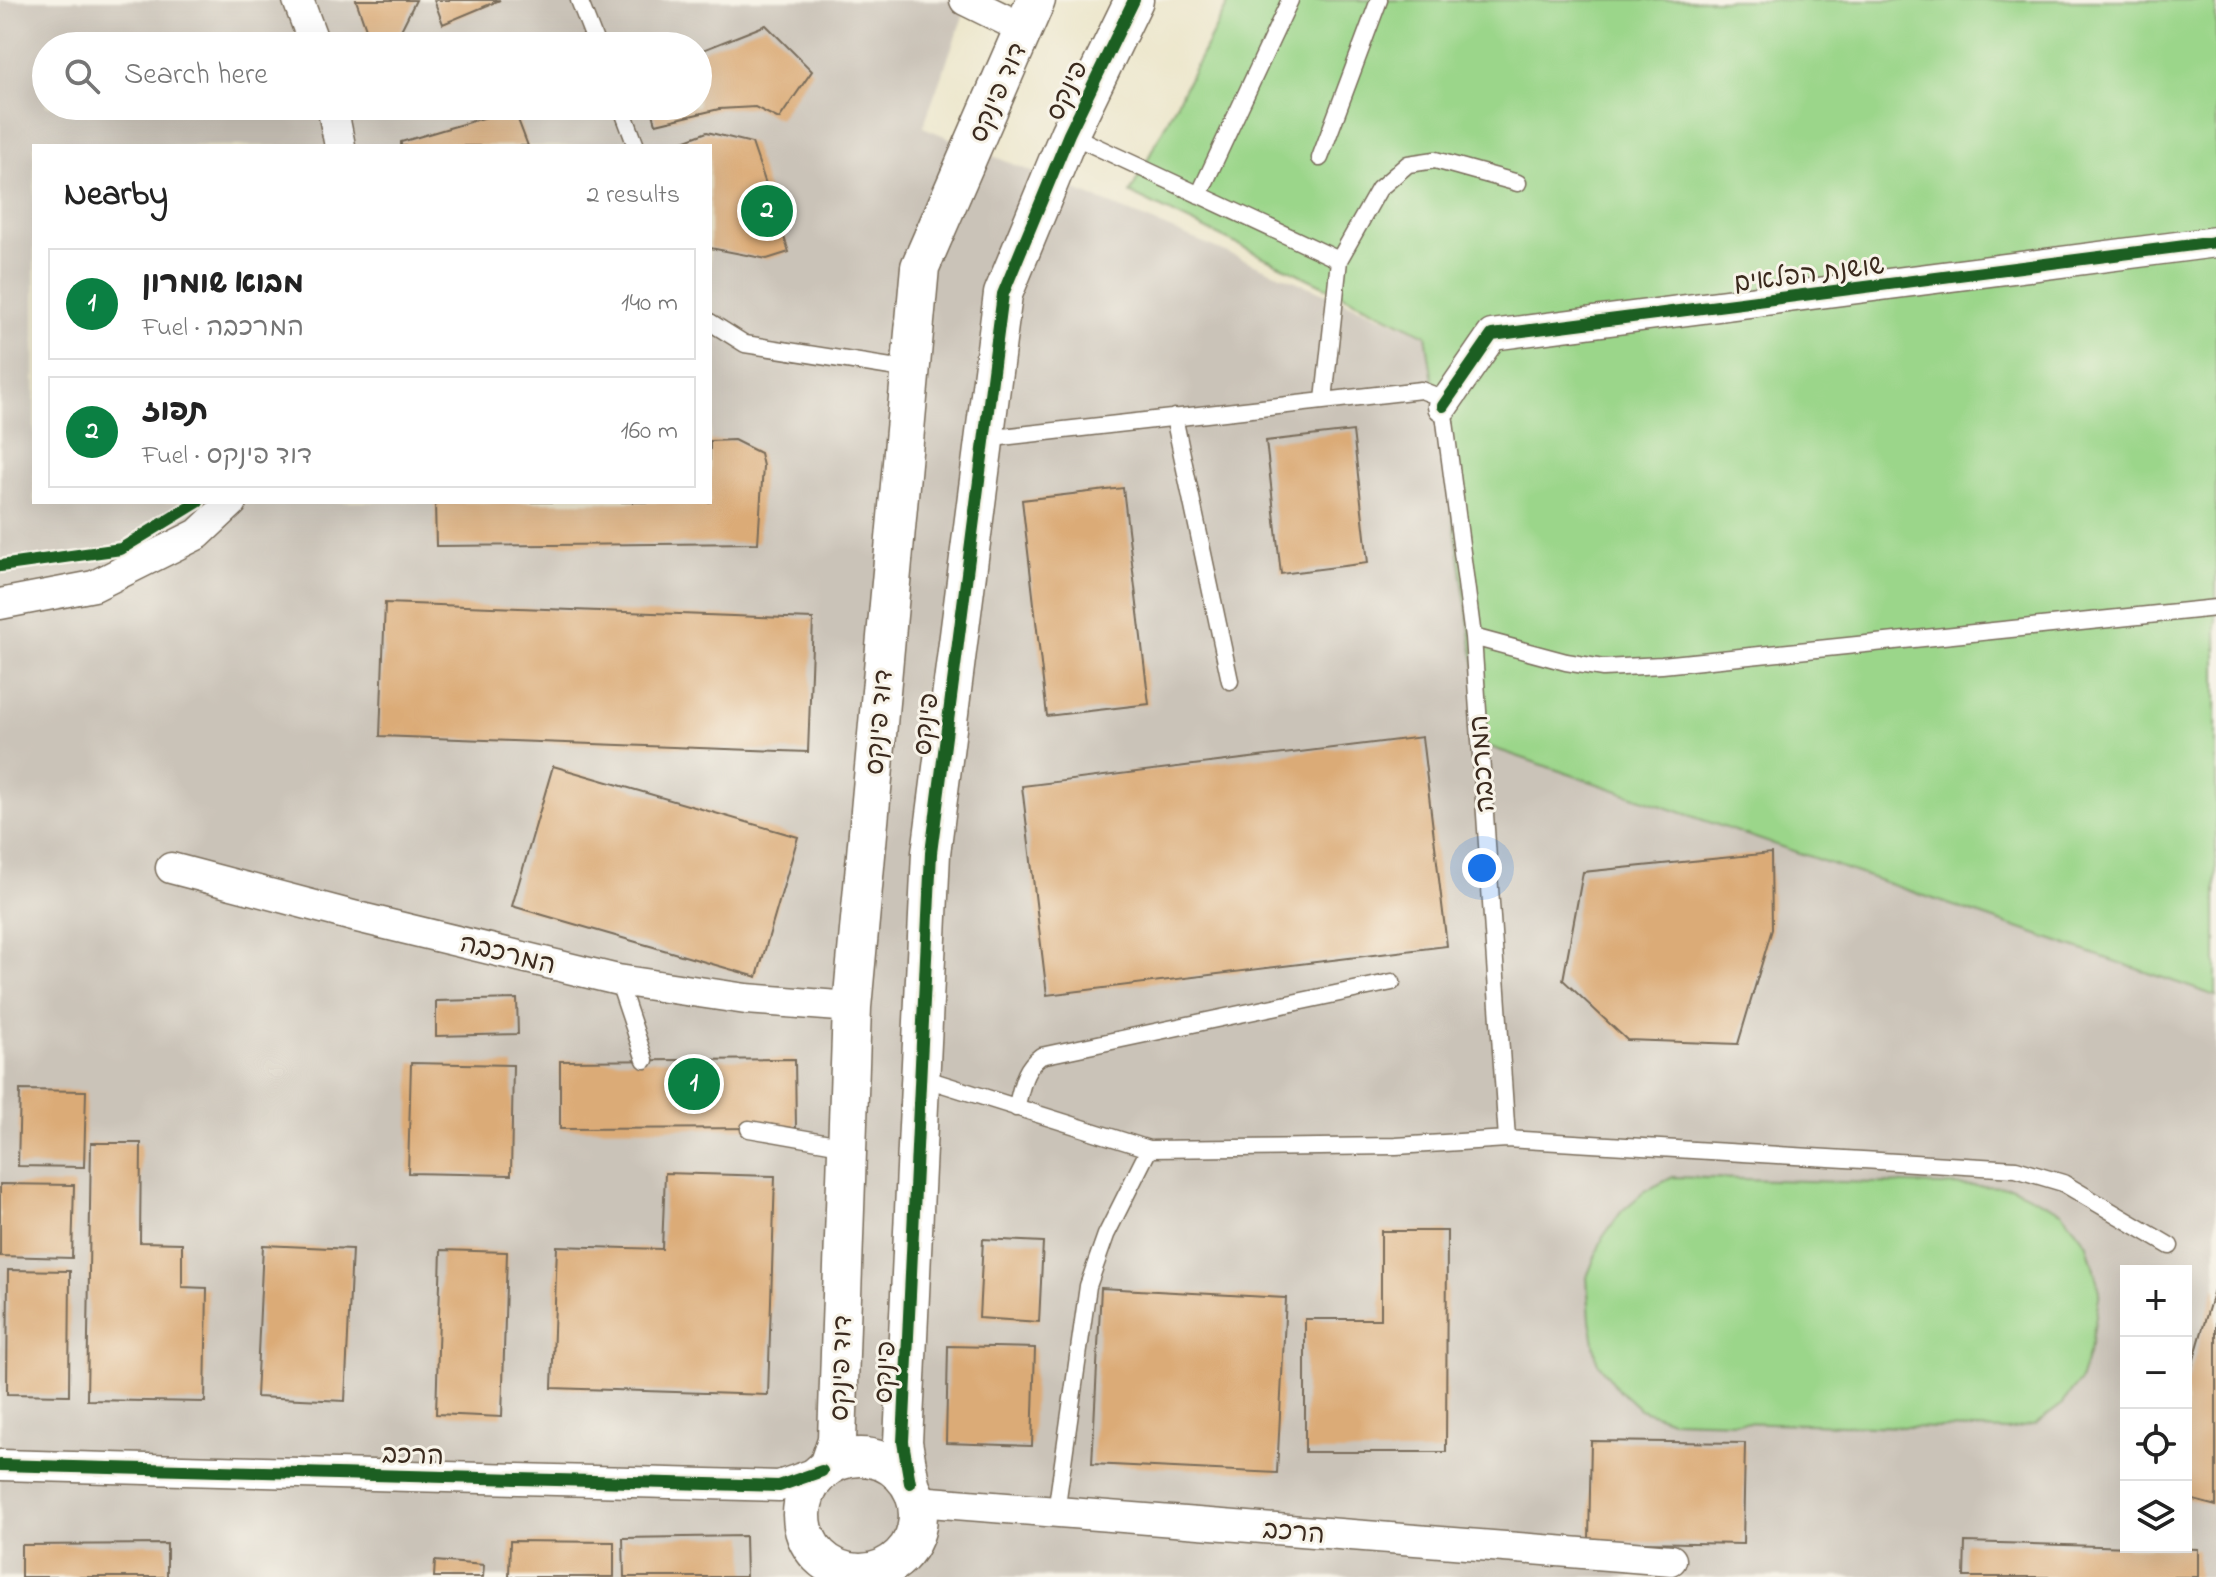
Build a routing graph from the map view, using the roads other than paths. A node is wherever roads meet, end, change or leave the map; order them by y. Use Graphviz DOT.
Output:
graph roads {
  1 [pos="298,0"];
  2 [pos="579,0"];
  3 [pos="965,0"];
  4 [pos="1134,0"];
  5 [pos="1290,0"];
  6 [pos="1379,0"];
  7 [pos="1030,15"];
  8 [pos="310,32"];
  9 [pos="592,32"];
  10 [pos="335,120"];
  11 [pos="626,120"];
  12 [pos="1069,134"];
  13 [pos="340,144"];
  14 [pos="635,144"];
  15 [pos="1320,158"];
  16 [pos="1518,183"];
  17 [pos="1199,195"];
  18 [pos="2216,242"];
  19 [pos="1339,260"];
  20 [pos="712,323"];
  21 [pos="910,370"];
  22 [pos="1324,400"];
  23 [pos="1443,406"];
  24 [pos="1174,417"];
  25 [pos="984,439"];
  26 [pos="230,504"];
  27 [pos="0,604"];
  28 [pos="2216,608"];
  29 [pos="1473,637"];
  30 [pos="1230,681"];
  31 [pos="171,868"];
  32 [pos="618,980"];
  33 [pos="1392,982"];
  34 [pos="852,1007"];
  35 [pos="645,1060"];
  36 [pos="920,1077"];
  37 [pos="1016,1108"];
  38 [pos="749,1129"];
  39 [pos="1507,1139"];
  40 [pos="847,1146"];
  41 [pos="1149,1149"];
  42 [pos="2170,1246"];
  43 [pos="0,1465"];
  44 [pos="825,1469"];
  45 [pos="914,1492"];
  46 [pos="1056,1512"];
  47 [pos="1671,1560"];
  48 [pos="903,1566"];
  49 [pos="832,1572"];
  1 -- 8 [label="street"];
  2 -- 9 [label="lane"];
  3 -- 7 [label="street"];
  4 -- 12 [label="street, פינקס"];
  5 -- 17 [label="lane"];
  6 -- 15 [label="lane"];
  7 -- 21 [label="street, דוד פינקס"];
  10 -- 13 [label="street"];
  11 -- 14 [label="lane"];
  12 -- 17 [label="lane"];
  12 -- 25 [label="street, פינקס"];
  16 -- 19 [label="lane"];
  17 -- 19 [label="lane"];
  18 -- 23 [label="street, שושנת הפלאים"];
  19 -- 22 [label="lane"];
  20 -- 21 [label="lane"];
  21 -- 34 [label="street, דוד פינקס"];
  22 -- 23 [label="lane"];
  22 -- 24 [label="lane"];
  23 -- 29 [label="lane, המרכבה"];
  24 -- 25 [label="lane"];
  24 -- 30 [label="lane"];
  25 -- 36 [label="street, פינקס"];
  26 -- 27 [label="street"];
  28 -- 29 [label="lane"];
  29 -- 39 [label="lane, המרכבה"];
  31 -- 32 [label="street, המרכבה"];
  32 -- 34 [label="street, המרכבה"];
  32 -- 35 [label="lane"];
  33 -- 37 [label="lane"];
  34 -- 40 [label="street, דוד פינקס"];
  36 -- 37 [label="lane"];
  36 -- 45 [label="street, פינקס"];
  37 -- 41 [label="lane"];
  38 -- 40 [label="lane"];
  39 -- 41 [label="lane"];
  39 -- 42 [label="lane"];
  40 -- 44 [label="street, דוד פינקס"];
  41 -- 46 [label="lane"];
  43 -- 44 [label="street, הרכב"];
  44 -- 45 [label="street"];
  44 -- 49 [label="street"];
  45 -- 46 [label="street, הרכב"];
  45 -- 48 [label="street"];
  46 -- 47 [label="street, הרכב"];
  48 -- 49 [label="street"];
}
